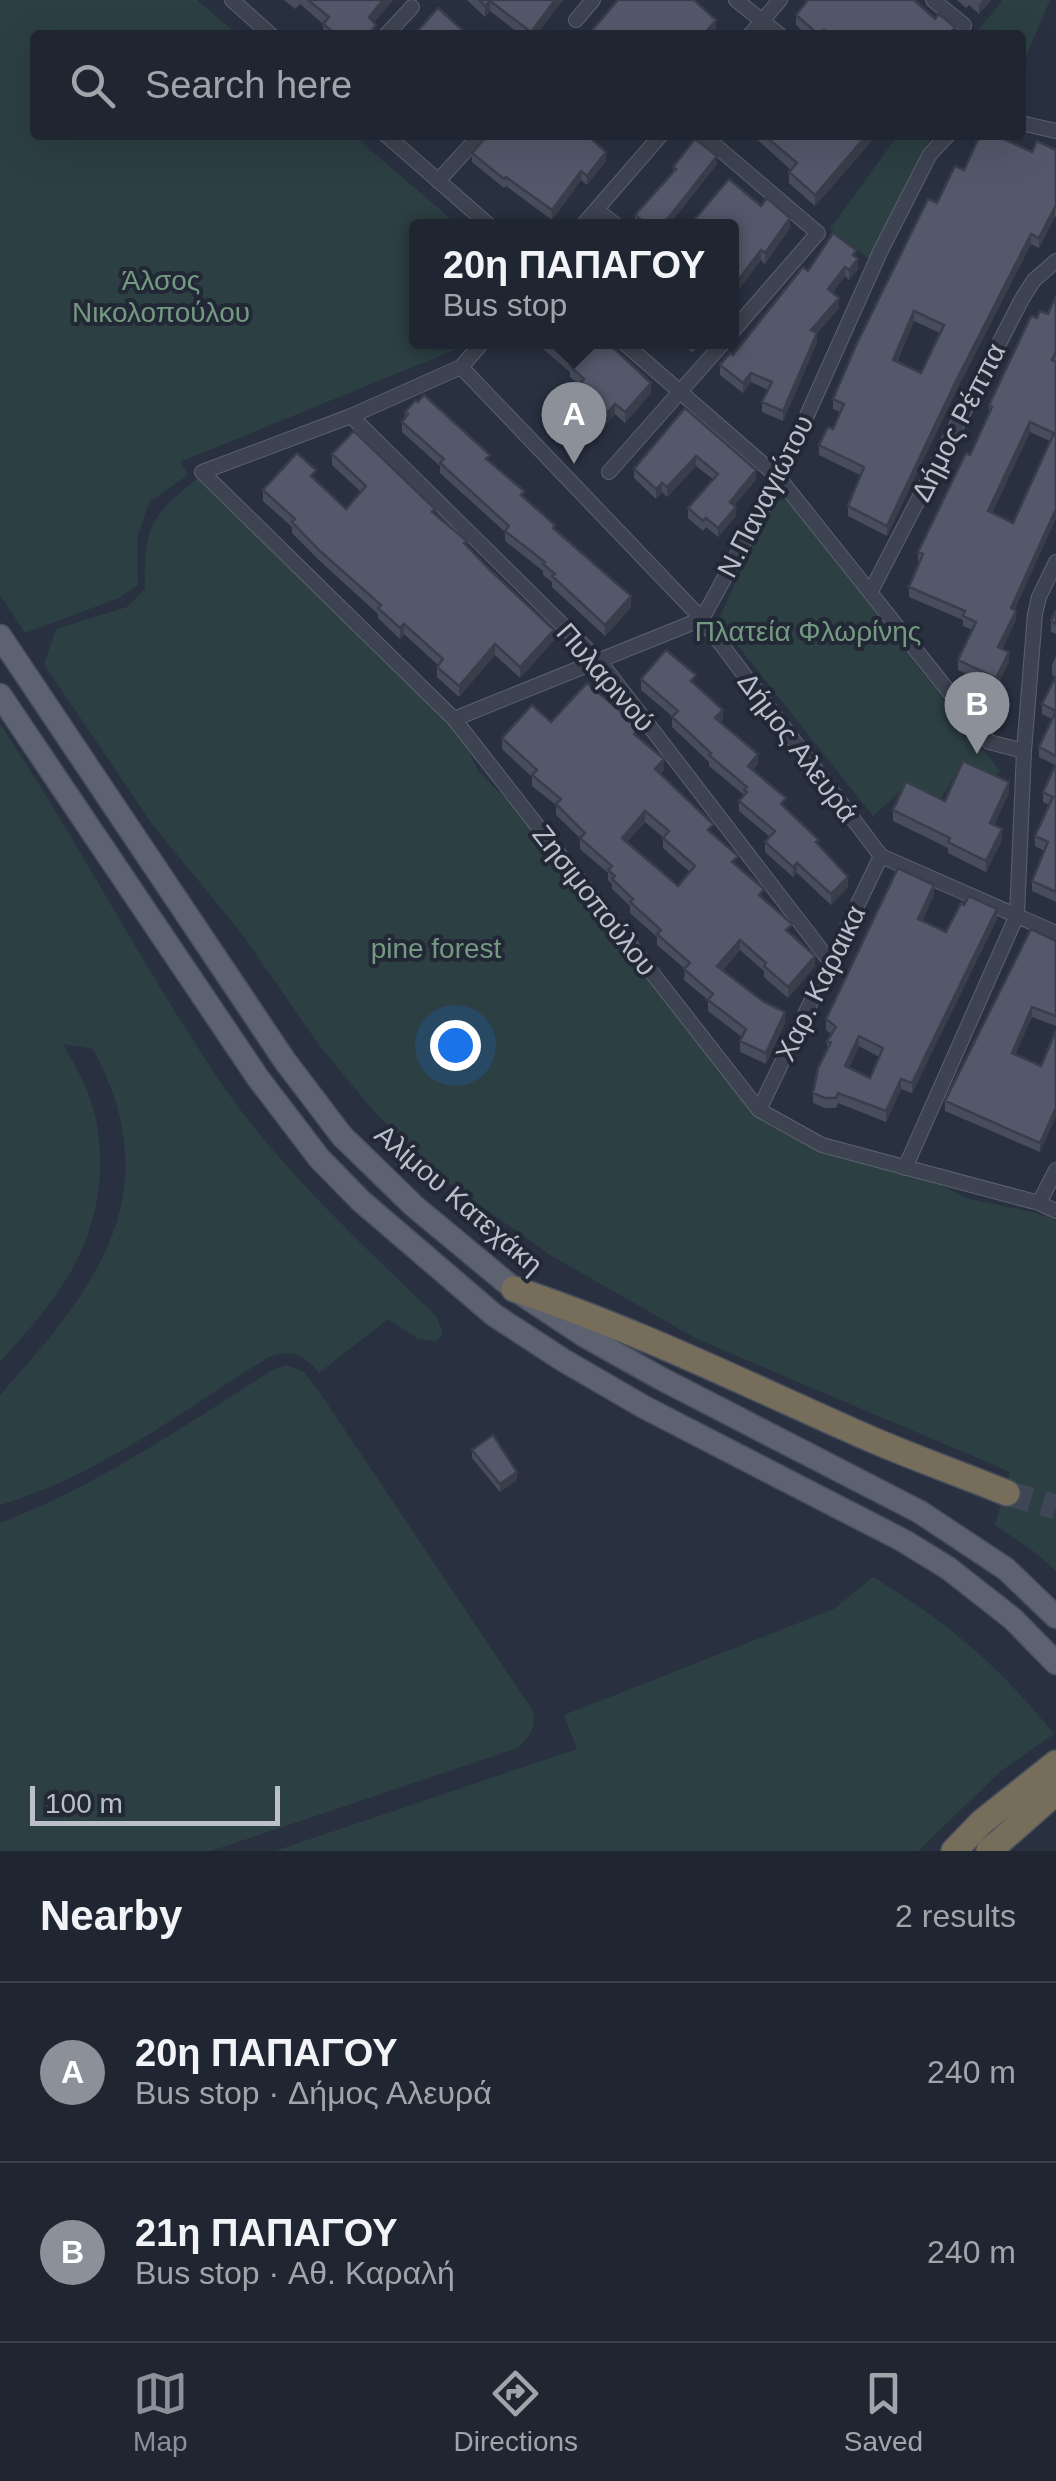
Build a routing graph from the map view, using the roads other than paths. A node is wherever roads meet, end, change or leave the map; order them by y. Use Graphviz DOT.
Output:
graph roads {
  1 [pos="232,0"];
  2 [pos="593,0"];
  3 [pos="736,0"];
  4 [pos="780,0"];
  5 [pos="933,0"];
  6 [pos="412,7"];
  7 [pos="576,20"];
  8 [pos="762,21"];
  9 [pos="964,24"];
  10 [pos="266,30"];
  11 [pos="391,30"];
  12 [pos="754,30"];
  13 [pos="774,30"];
  14 [pos="1026,124"];
  15 [pos="1056,132"];
  16 [pos="392,140"];
  17 [pos="475,140"];
  18 [pos="657,140"];
  19 [pos="709,140"];
  20 [pos="943,140"];
  21 [pos="438,181"];
  22 [pos="597,210"];
  23 [pos="482,219"];
  24 [pos="589,219"];
  25 [pos="608,219"];
  26 [pos="1056,261"];
  27 [pos="739,321"];
  28 [pos="477,349"];
  29 [pos="630,349"];
  30 [pos="718,349"];
  31 [pos="461,367"];
  32 [pos="680,391"];
  33 [pos="351,416"];
  34 [pos="609,472"];
  35 [pos="779,478"];
  36 [pos="1056,562"];
  37 [pos="871,591"];
  38 [pos="702,619"];
  39 [pos="0,636"];
  40 [pos="601,662"];
  41 [pos="0,695"];
  42 [pos="454,719"];
  43 [pos="1024,751"];
  44 [pos="881,856"];
  45 [pos="1017,915"];
  46 [pos="1056,933"];
  47 [pos="832,964"];
  48 [pos="759,1110"];
  49 [pos="905,1168"];
  50 [pos="1056,1170"];
  51 [pos="1039,1203"];
  52 [pos="1056,1211"];
  53 [pos="514,1290"];
  54 [pos="1008,1492"];
  55 [pos="1056,1617"];
  56 [pos="1056,1664"];
  57 [pos="1056,1763"];
  58 [pos="1056,1792"];
  59 [pos="1028,1799"];
  60 [pos="954,1851"];
  61 [pos="989,1851"];
  1 -- 10 [label="street"];
  2 -- 7 [label="street"];
  3 -- 8 [label="street"];
  4 -- 8 [label="street"];
  5 -- 9 [label="street"];
  6 -- 11 [label="street"];
  8 -- 12 [label="street"];
  8 -- 13 [label="street"];
  14 -- 15 [label="street"];
  16 -- 21 [label="street"];
  17 -- 21 [label="street"];
  18 -- 22 [label="street"];
  19 -- 27 [label="street"];
  20 -- 35 [label="street, Ν.Παναγιώτου"];
  21 -- 23 [label="street"];
  22 -- 24 [label="street"];
  22 -- 25 [label="street"];
  26 -- 37 [label="street, Δήμος Ρέππα"];
  28 -- 31 [label="street"];
  29 -- 32 [label="street"];
  30 -- 32 [label="street"];
  31 -- 33 [label="street"];
  31 -- 38 [label="street, Δήμος Αλευρά"];
  32 -- 34 [label="street"];
  32 -- 35 [label="street"];
  33 -- 40 [label="street, Πυλαρινού"];
  33 -- 42 [label="street, Ζησιμοπούλου"];
  35 -- 37 [label="street"];
  35 -- 38 [label="street, Ν.Παναγιώτου"];
  36 -- 43 [label="street"];
  37 -- 43 [label="street"];
  38 -- 40 [label="street"];
  38 -- 44 [label="street, Δήμος Αλευρά"];
  39 -- 53 [label="main road, Αλίμου Κατεχάκη"];
  40 -- 42 [label="street"];
  40 -- 47 [label="street, Πυλαρινού"];
  41 -- 56 [label="main road"];
  42 -- 48 [label="street, Ζησιμοπούλου"];
  43 -- 45 [label="street"];
  44 -- 45 [label="street, Δήμος Αλευρά"];
  44 -- 47 [label="street, Χαρ. Καραικα"];
  45 -- 46 [label="street, Δήμος Αλευρά"];
  45 -- 49 [label="street"];
  47 -- 48 [label="street, Χαρ. Καραικα"];
  48 -- 49 [label="street, Ζησιμοπούλου"];
  49 -- 51 [label="street, Ζησιμοπούλου"];
  50 -- 51 [label="street"];
  51 -- 52 [label="street, Ζησιμοπούλου"];
  53 -- 54 [label="highway"];
  53 -- 55 [label="main road, Αλίμου Κατεχάκη"];
  57 -- 59 [label="highway"];
  58 -- 59 [label="highway"];
  59 -- 60 [label="highway"];
  59 -- 61 [label="highway"];
}
